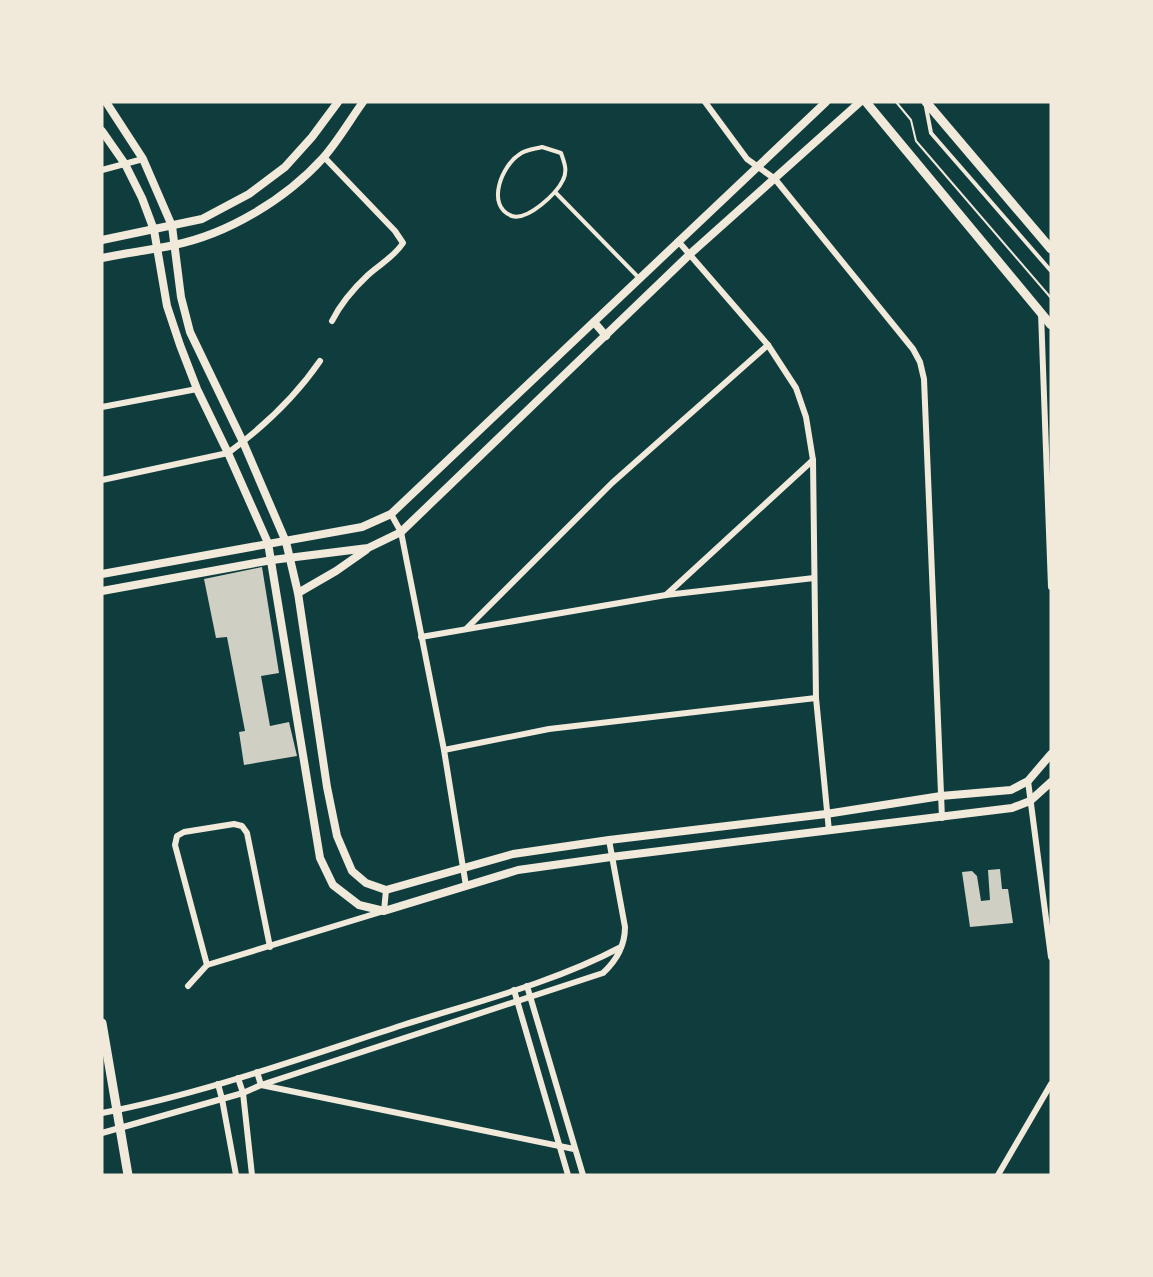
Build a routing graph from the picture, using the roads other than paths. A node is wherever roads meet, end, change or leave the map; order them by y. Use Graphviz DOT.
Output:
graph roads {
  1 [pos="105,102"];
  2 [pos="338,102"];
  3 [pos="363,102"];
  4 [pos="705,102"];
  5 [pos="826,102"];
  6 [pos="860,102"];
  7 [pos="866,102"];
  8 [pos="925,102"];
  9 [pos="102,131"];
  10 [pos="324,157"];
  11 [pos="143,159"];
  12 [pos="125,164"];
  13 [pos="759,166"];
  14 [pos="102,170"];
  15 [pos="775,179"];
  16 [pos="555,192"];
  17 [pos="172,226"];
  18 [pos="154,230"];
  19 [pos="102,240"];
  20 [pos="678,242"];
  21 [pos="174,245"];
  22 [pos="158,247"];
  23 [pos="1051,249"];
  24 [pos="690,254"];
  25 [pos="102,258"];
  26 [pos="1051,271"];
  27 [pos="640,278"];
  28 [pos="1041,313"];
  29 [pos="332,321"];
  30 [pos="594,322"];
  31 [pos="1051,325"];
  32 [pos="606,336"];
  33 [pos="768,345"];
  34 [pos="320,361"];
  35 [pos="197,389"];
  36 [pos="102,407"];
  37 [pos="243,442"];
  38 [pos="228,453"];
  39 [pos="813,460"];
  40 [pos="102,480"];
  41 [pos="391,514"];
  42 [pos="401,532"];
  43 [pos="286,542"];
  44 [pos="268,543"];
  45 [pos="368,548"];
  46 [pos="290,558"];
  47 [pos="272,560"];
  48 [pos="102,574"];
  49 [pos="814,578"];
  50 [pos="1051,587"];
  51 [pos="102,591"];
  52 [pos="298,593"];
  53 [pos="666,595"];
  54 [pos="467,628"];
  55 [pos="421,637"];
  56 [pos="816,698"];
  57 [pos="444,750"];
  58 [pos="1051,754"];
  59 [pos="1028,781"];
  60 [pos="1051,782"];
  61 [pos="941,796"];
  62 [pos="1030,801"];
  63 [pos="826,814"];
  64 [pos="942,818"];
  65 [pos="829,831"];
  66 [pos="609,840"];
  67 [pos="611,857"];
  68 [pos="462,868"];
  69 [pos="465,886"];
  70 [pos="386,890"];
  71 [pos="384,911"];
  72 [pos="1048,911"];
  73 [pos="622,946"];
  74 [pos="270,947"];
  75 [pos="1051,957"];
  76 [pos="207,965"];
  77 [pos="188,986"];
  78 [pos="527,986"];
  79 [pos="514,990"];
  80 [pos="531,997"];
  81 [pos="518,1001"];
  82 [pos="102,1023"];
  83 [pos="257,1072"];
  84 [pos="238,1078"];
  85 [pos="218,1084"];
  86 [pos="1051,1084"];
  87 [pos="261,1085"];
  88 [pos="243,1093"];
  89 [pos="222,1099"];
  90 [pos="116,1110"];
  91 [pos="102,1113"];
  92 [pos="119,1129"];
  93 [pos="102,1133"];
  94 [pos="559,1146"];
  95 [pos="574,1149"];
  96 [pos="128,1175"];
  97 [pos="236,1175"];
  98 [pos="252,1175"];
  99 [pos="568,1175"];
  100 [pos="583,1175"];
  101 [pos="999,1175"];
  1 -- 11 [label="street"];
  2 -- 17 [label="street"];
  3 -- 10 [label="street"];
  4 -- 13 [label="street"];
  5 -- 13 [label="street"];
  6 -- 15 [label="street"];
  7 -- 28 [label="main road"];
  8 -- 23 [label="main road"];
  8 -- 26 [label="lane"];
  9 -- 12 [label="street"];
  10 -- 21 [label="street"];
  10 -- 29 [label="street"];
  11 -- 12 [label="street"];
  11 -- 17 [label="street"];
  12 -- 14 [label="street"];
  12 -- 18 [label="street"];
  13 -- 15 [label="street"];
  13 -- 20 [label="street"];
  15 -- 24 [label="street"];
  15 -- 61 [label="street"];
  16 -- 16 [label="lane"];
  16 -- 27 [label="lane"];
  17 -- 18 [label="street"];
  17 -- 21 [label="street"];
  18 -- 19 [label="street"];
  18 -- 22 [label="street"];
  20 -- 24 [label="street"];
  20 -- 27 [label="street"];
  21 -- 22 [label="street"];
  21 -- 37 [label="street"];
  22 -- 25 [label="street"];
  22 -- 35 [label="street"];
  24 -- 32 [label="street"];
  24 -- 33 [label="street"];
  27 -- 30 [label="street"];
  28 -- 31 [label="main road"];
  28 -- 50 [label="street"];
  30 -- 32 [label="street"];
  30 -- 41 [label="street"];
  32 -- 42 [label="street"];
  33 -- 39 [label="street"];
  33 -- 54 [label="street"];
  34 -- 37 [label="street"];
  35 -- 36 [label="street"];
  35 -- 38 [label="street"];
  37 -- 38 [label="street"];
  37 -- 43 [label="street"];
  38 -- 40 [label="street"];
  38 -- 44 [label="street"];
  39 -- 49 [label="street"];
  39 -- 53 [label="street"];
  41 -- 42 [label="street"];
  41 -- 43 [label="street"];
  42 -- 45 [label="street"];
  42 -- 55 [label="street"];
  43 -- 44 [label="street"];
  43 -- 46 [label="street"];
  44 -- 47 [label="street"];
  44 -- 48 [label="street"];
  45 -- 46 [label="street"];
  45 -- 52 [label="street"];
  46 -- 47 [label="street"];
  46 -- 52 [label="street"];
  47 -- 51 [label="street"];
  47 -- 71 [label="street"];
  49 -- 53 [label="street"];
  49 -- 56 [label="street"];
  52 -- 70 [label="street"];
  53 -- 54 [label="street"];
  54 -- 55 [label="street"];
  55 -- 57 [label="street"];
  56 -- 57 [label="street"];
  56 -- 63 [label="street"];
  57 -- 68 [label="street"];
  58 -- 59 [label="street"];
  59 -- 61 [label="street"];
  59 -- 62 [label="street"];
  60 -- 62 [label="street"];
  61 -- 63 [label="street"];
  61 -- 64 [label="street"];
  62 -- 64 [label="street"];
  62 -- 72 [label="street"];
  63 -- 65 [label="street"];
  63 -- 66 [label="street"];
  64 -- 65 [label="street"];
  65 -- 67 [label="street"];
  66 -- 67 [label="street"];
  66 -- 68 [label="street"];
  67 -- 69 [label="street"];
  67 -- 73 [label="street"];
  68 -- 69 [label="street"];
  68 -- 70 [label="street"];
  69 -- 71 [label="street"];
  70 -- 71 [label="street"];
  71 -- 74 [label="street"];
  72 -- 75 [label="street"];
  73 -- 78 [label="street"];
  73 -- 80 [label="street"];
  74 -- 76 [label="street"];
  74 -- 76 [label="street"];
  76 -- 77 [label="street"];
  78 -- 79 [label="street"];
  78 -- 80 [label="street"];
  79 -- 81 [label="street"];
  79 -- 83 [label="street"];
  80 -- 81 [label="street"];
  80 -- 95 [label="street"];
  81 -- 87 [label="street"];
  81 -- 94 [label="street"];
  82 -- 90 [label="main road"];
  83 -- 84 [label="street"];
  83 -- 87 [label="street"];
  84 -- 85 [label="street"];
  84 -- 88 [label="street"];
  85 -- 89 [label="street"];
  85 -- 90 [label="street"];
  86 -- 101 [label="street"];
  87 -- 88 [label="street"];
  87 -- 94 [label="street"];
  88 -- 89 [label="street"];
  88 -- 98 [label="street"];
  89 -- 92 [label="street"];
  89 -- 97 [label="street"];
  90 -- 91 [label="street"];
  90 -- 92 [label="main road"];
  92 -- 93 [label="street"];
  92 -- 96 [label="main road"];
  94 -- 95 [label="street"];
  94 -- 99 [label="street"];
  95 -- 100 [label="street"];
}
